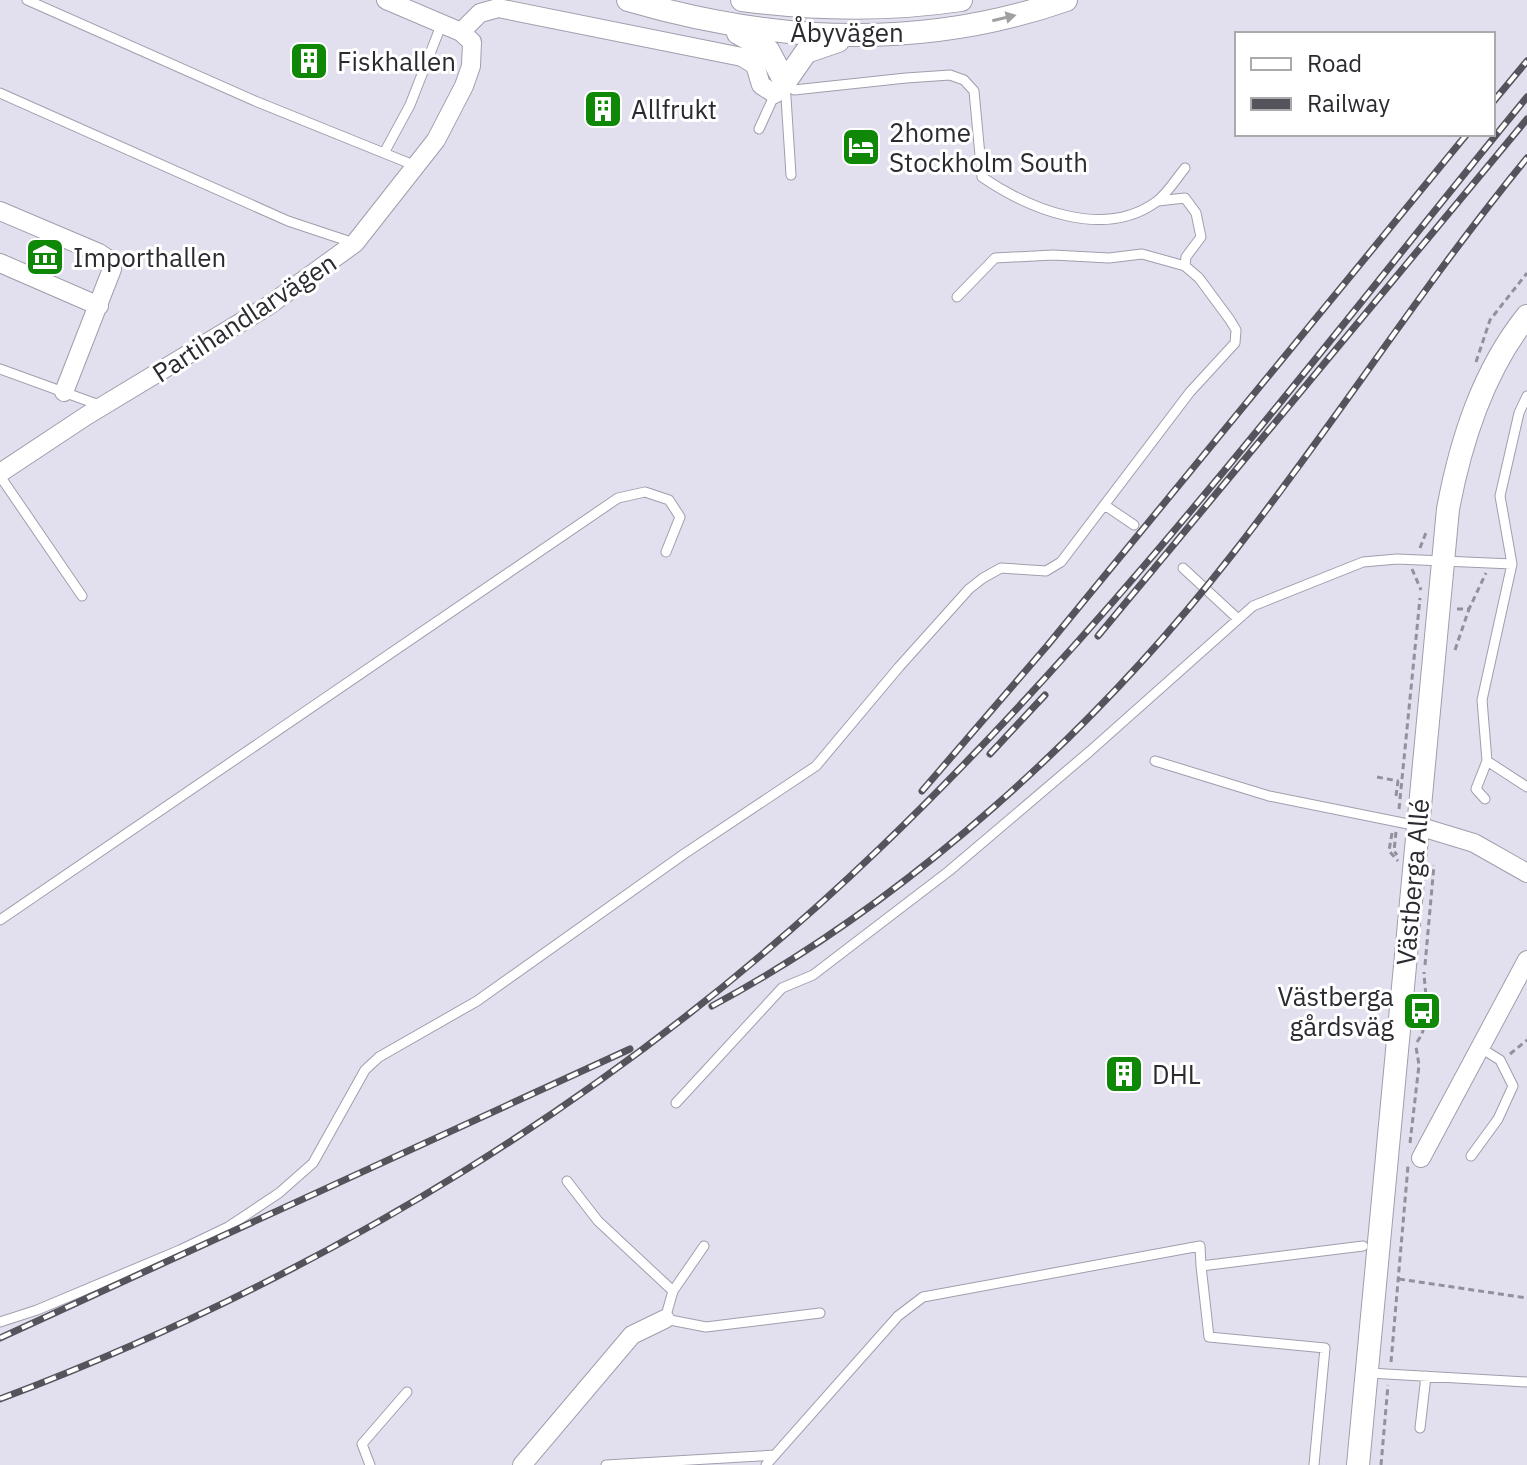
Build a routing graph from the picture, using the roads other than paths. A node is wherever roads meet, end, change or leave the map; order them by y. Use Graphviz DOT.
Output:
graph roads {
  1 [pos="27,0"];
  2 [pos="386,0"];
  3 [pos="628,0"];
  4 [pos="742,0"];
  5 [pos="961,0"];
  6 [pos="1066,0"];
  7 [pos="442,23"];
  8 [pos="723,26"];
  9 [pos="461,32"];
  10 [pos="854,35"];
  11 [pos="780,88"];
  12 [pos="0,93"];
  13 [pos="759,129"];
  14 [pos="384,153"];
  15 [pos="416,166"];
  16 [pos="1185,168"];
  17 [pos="791,175"];
  18 [pos="1158,201"];
  19 [pos="0,211"];
  20 [pos="355,243"];
  21 [pos="0,263"];
  22 [pos="1185,266"];
  23 [pos="957,297"];
  24 [pos="99,306"];
  25 [pos="1527,316"];
  26 [pos="0,369"];
  27 [pos="64,392"];
  28 [pos="1527,396"];
  29 [pos="103,406"];
  30 [pos="0,475"];
  31 [pos="1106,506"];
  32 [pos="1134,525"];
  33 [pos="666,552"];
  34 [pos="1440,563"];
  35 [pos="1512,564"];
  36 [pos="1183,568"];
  37 [pos="82,596"];
  38 [pos="1238,619"];
  39 [pos="1155,761"];
  40 [pos="1487,761"];
  41 [pos="1527,787"];
  42 [pos="1485,799"];
  43 [pos="1402,830"];
  44 [pos="1527,873"];
  45 [pos="0,920"];
  46 [pos="1527,960"];
  47 [pos="1521,987"];
  48 [pos="1479,1047"];
  49 [pos="676,1103"];
  50 [pos="1471,1156"];
  51 [pos="1421,1158"];
  52 [pos="567,1181"];
  53 [pos="704,1246"];
  54 [pos="1363,1246"];
  55 [pos="1201,1266"];
  56 [pos="673,1291"];
  57 [pos="820,1313"];
  58 [pos="665,1319"];
  59 [pos="0,1322"];
  60 [pos="1365,1373"];
  61 [pos="1426,1376"];
  62 [pos="1527,1382"];
  63 [pos="407,1392"];
  64 [pos="1420,1428"];
  65 [pos="775,1455"];
  66 [pos="370,1465"];
  67 [pos="522,1465"];
  68 [pos="606,1465"];
  69 [pos="766,1465"];
  70 [pos="1314,1465"];
  71 [pos="1358,1465"];
  1 -- 14 [label="lane"];
  2 -- 7 [label="street"];
  3 -- 8 [label="street, Åbyvägen"];
  4 -- 5 [label="street, Åbyvägen"];
  10 -- 6 [label="street, Åbyvägen, one-way"];
  7 -- 9 [label="street"];
  7 -- 14 [label="lane"];
  8 -- 10 [label="street, Åbyvägen"];
  8 -- 11 [label="street"];
  9 -- 11 [label="street"];
  9 -- 15 [label="street, Partihandlarvägen"];
  10 -- 11 [label="street"];
  11 -- 13 [label="lane"];
  11 -- 17 [label="lane"];
  11 -- 18 [label="lane, Åbyvägen"];
  12 -- 20 [label="lane"];
  14 -- 15 [label="lane"];
  15 -- 20 [label="street, Partihandlarvägen"];
  16 -- 18 [label="lane"];
  18 -- 22 [label="lane"];
  19 -- 24 [label="street"];
  20 -- 29 [label="street, Partihandlarvägen"];
  21 -- 24 [label="street"];
  22 -- 23 [label="lane"];
  22 -- 31 [label="lane"];
  24 -- 27 [label="street"];
  25 -- 34 [label="street, Västberga Allé"];
  26 -- 27 [label="lane"];
  27 -- 29 [label="lane"];
  28 -- 35 [label="lane"];
  29 -- 30 [label="street, Partihandlarvägen"];
  30 -- 37 [label="lane"];
  31 -- 32 [label="lane"];
  31 -- 59 [label="lane"];
  33 -- 45 [label="lane"];
  34 -- 35 [label="lane"];
  34 -- 38 [label="lane"];
  34 -- 43 [label="street, Västberga Allé"];
  35 -- 40 [label="lane"];
  36 -- 38 [label="lane"];
  38 -- 49 [label="lane"];
  39 -- 43 [label="lane"];
  40 -- 41 [label="lane"];
  40 -- 42 [label="lane"];
  43 -- 44 [label="street"];
  43 -- 60 [label="street, Västberga Allé"];
  46 -- 47 [label="street"];
  47 -- 48 [label="street"];
  48 -- 50 [label="lane"];
  48 -- 51 [label="street"];
  52 -- 56 [label="lane"];
  53 -- 56 [label="lane"];
  54 -- 55 [label="lane"];
  55 -- 65 [label="lane"];
  55 -- 70 [label="lane"];
  56 -- 58 [label="lane"];
  57 -- 58 [label="lane"];
  58 -- 67 [label="street"];
  60 -- 61 [label="lane"];
  60 -- 71 [label="street, Västberga Allé"];
  61 -- 62 [label="lane"];
  61 -- 64 [label="lane"];
  63 -- 66 [label="lane"];
  65 -- 68 [label="lane"];
  65 -- 69 [label="lane"];
}
